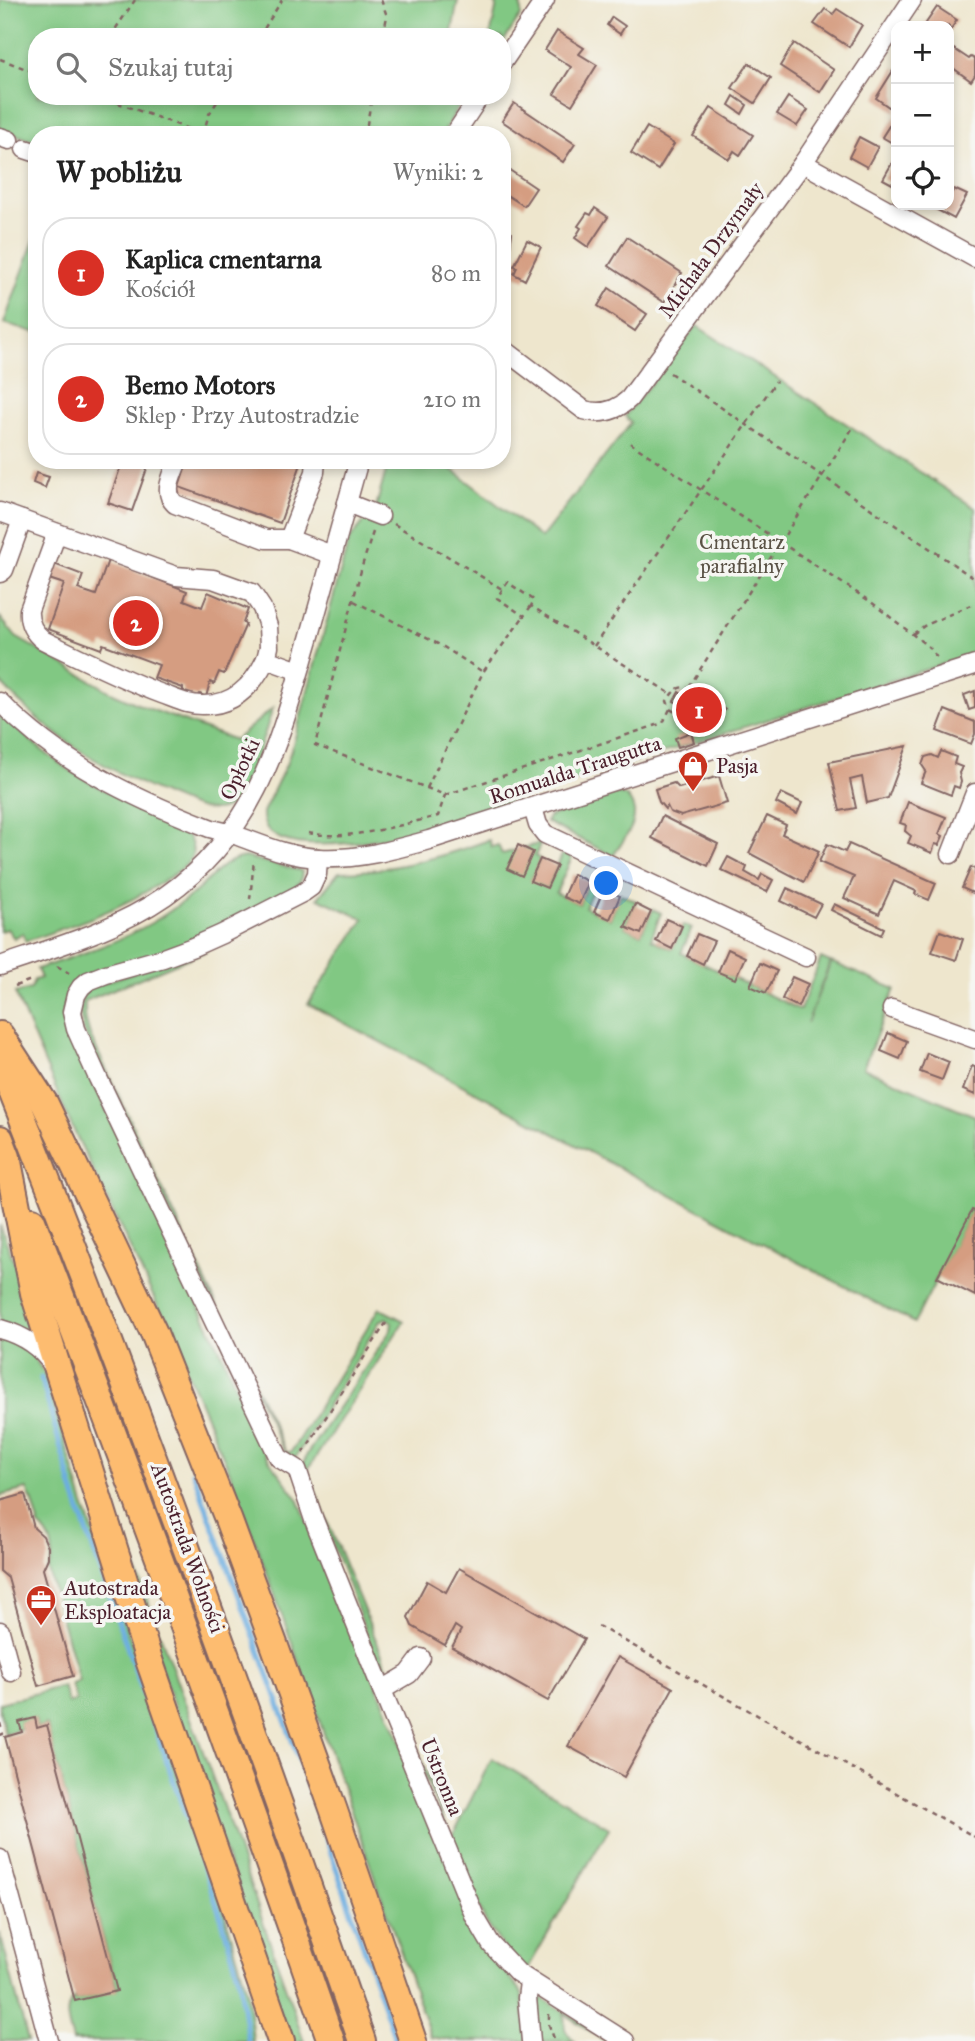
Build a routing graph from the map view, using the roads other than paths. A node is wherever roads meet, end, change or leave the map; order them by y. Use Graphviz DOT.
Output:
graph roads {
  1 [pos="545,0"];
  2 [pos="912,0"];
  3 [pos="511,50"];
  4 [pos="474,105"];
  5 [pos="460,126"];
  6 [pos="803,163"];
  7 [pos="975,258"];
  8 [pos="511,355"];
  9 [pos="175,469"];
  10 [pos="316,469"];
  11 [pos="356,469"];
  12 [pos="347,503"];
  13 [pos="0,512"];
  14 [pos="380,516"];
  15 [pos="22,520"];
  16 [pos="58,533"];
  17 [pos="289,539"];
  18 [pos="332,555"];
  19 [pos="0,573"];
  20 [pos="266,659"];
  21 [pos="975,665"];
  22 [pos="299,671"];
  23 [pos="0,702"];
  24 [pos="975,793"];
  25 [pos="533,808"];
  26 [pos="230,833"];
  27 [pos="951,854"];
  28 [pos="318,858"];
  29 [pos="806,957"];
  30 [pos="0,966"];
  31 [pos="892,1009"];
  32 [pos="0,1035"];
  33 [pos="975,1039"];
  34 [pos="0,1060"];
  35 [pos="4,1148"];
  36 [pos="0,1329"];
  37 [pos="61,1379"];
  38 [pos="0,1630"];
  39 [pos="421,1658"];
  40 [pos="11,1672"];
  41 [pos="382,1690"];
  42 [pos="0,1859"];
  43 [pos="246,1940"];
  44 [pos="529,1982"];
  45 [pos="49,2041"];
  46 [pos="261,2041"];
  47 [pos="281,2041"];
  48 [pos="331,2041"];
  49 [pos="362,2041"];
  50 [pos="413,2041"];
  51 [pos="531,2041"];
  52 [pos="625,2041"];
  1 -- 3 [label="street"];
  2 -- 6 [label="street, Michała Drzymały"];
  4 -- 5 [label="street"];
  6 -- 7 [label="street"];
  6 -- 8 [label="street, Michała Drzymały"];
  9 -- 17 [label="street"];
  10 -- 17 [label="street"];
  11 -- 12 [label="street, Opłotki"];
  12 -- 14 [label="street"];
  12 -- 18 [label="street, Opłotki"];
  13 -- 15 [label="street"];
  15 -- 16 [label="street"];
  15 -- 19 [label="street"];
  16 -- 20 [label="street"];
  16 -- 20 [label="street"];
  17 -- 18 [label="street"];
  18 -- 22 [label="street, Opłotki"];
  20 -- 22 [label="street"];
  21 -- 25 [label="street, Romualda Traugutta"];
  22 -- 26 [label="street, Opłotki"];
  23 -- 26 [label="street, Romualda Traugutta"];
  24 -- 27 [label="street"];
  25 -- 28 [label="street, Romualda Traugutta"];
  25 -- 29 [label="street"];
  26 -- 28 [label="street, Romualda Traugutta"];
  26 -- 30 [label="street, Opłotki"];
  28 -- 41 [label="street, Ustronna"];
  31 -- 33 [label="street"];
  32 -- 50 [label="highway"];
  34 -- 49 [label="highway, Autostrada Wolności"];
  35 -- 37 [label="highway"];
  35 -- 48 [label="highway, Autostrada Wolności"];
  36 -- 37 [label="street"];
  37 -- 43 [label="highway"];
  38 -- 40 [label="street"];
  39 -- 41 [label="street"];
  41 -- 44 [label="street, Ustronna"];
  42 -- 45 [label="street"];
  43 -- 46 [label="highway"];
  43 -- 47 [label="highway"];
  44 -- 51 [label="street"];
  44 -- 52 [label="street, Ustronna"];
}
